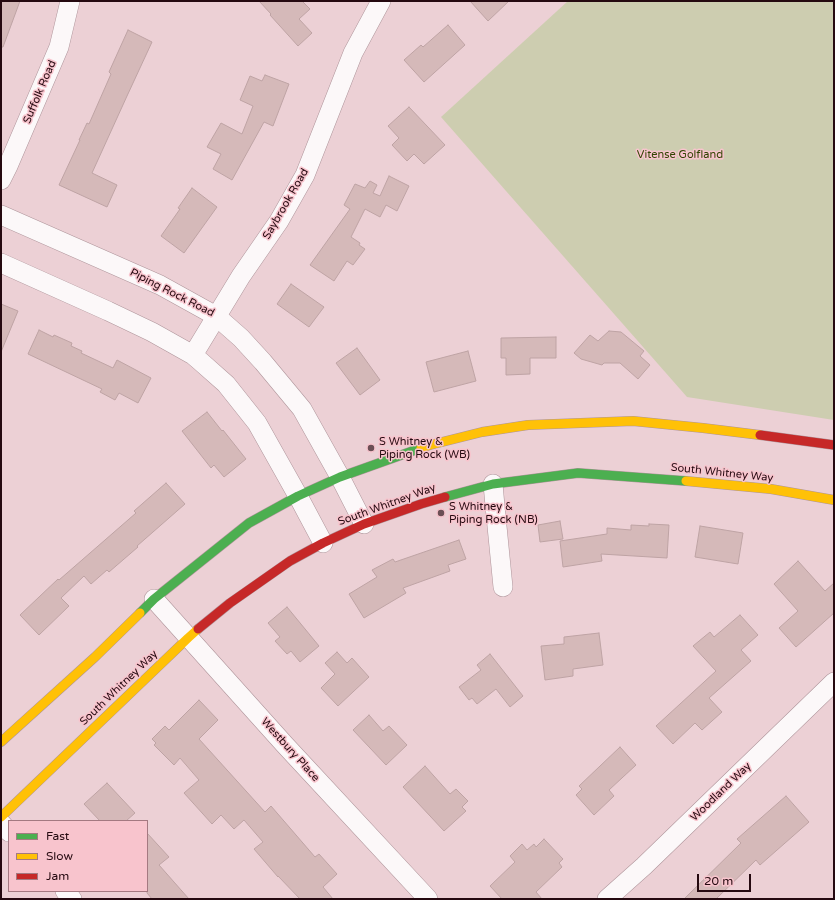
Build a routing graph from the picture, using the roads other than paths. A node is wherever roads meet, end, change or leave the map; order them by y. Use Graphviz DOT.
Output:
graph roads {
  1 [pos="70,1"];
  2 [pos="381,1"];
  3 [pos="1,180"];
  4 [pos="1,215"];
  5 [pos="1,263"];
  6 [pos="216,316"];
  7 [pos="193,355"];
  8 [pos="834,445"];
  9 [pos="340,478"];
  10 [pos="493,484"];
  11 [pos="298,496"];
  12 [pos="834,500"];
  13 [pos="364,524"];
  14 [pos="323,543"];
  15 [pos="503,586"];
  16 [pos="154,600"];
  17 [pos="188,638"];
  18 [pos="834,682"];
  19 [pos="1,742"];
  20 [pos="1,817"];
  21 [pos="1,823"];
  22 [pos="8,831"];
  23 [pos="428,899"];
  24 [pos="607,899"];
  1 -- 3 [label="street, Suffolk Road"];
  2 -- 6 [label="street, Saybrook Road"];
  4 -- 6 [label="street, Piping Rock Road"];
  5 -- 7 [label="street"];
  6 -- 7 [label="street, Saybrook Road"];
  6 -- 9 [label="street, Piping Rock Road"];
  7 -- 11 [label="street"];
  8 -- 9 [label="main road"];
  9 -- 11 [label="main road"];
  9 -- 13 [label="street, Piping Rock Road"];
  10 -- 12 [label="main road, South Whitney Way"];
  10 -- 13 [label="main road, South Whitney Way"];
  10 -- 15 [label="street"];
  11 -- 14 [label="street"];
  11 -- 16 [label="main road"];
  13 -- 14 [label="main road, South Whitney Way"];
  14 -- 17 [label="main road, South Whitney Way"];
  16 -- 17 [label="street, Westbury Place"];
  16 -- 19 [label="main road"];
  17 -- 20 [label="main road, South Whitney Way"];
  17 -- 23 [label="street, Westbury Place"];
  18 -- 24 [label="street, Woodland Way"];
  21 -- 22 [label="street"];
}
